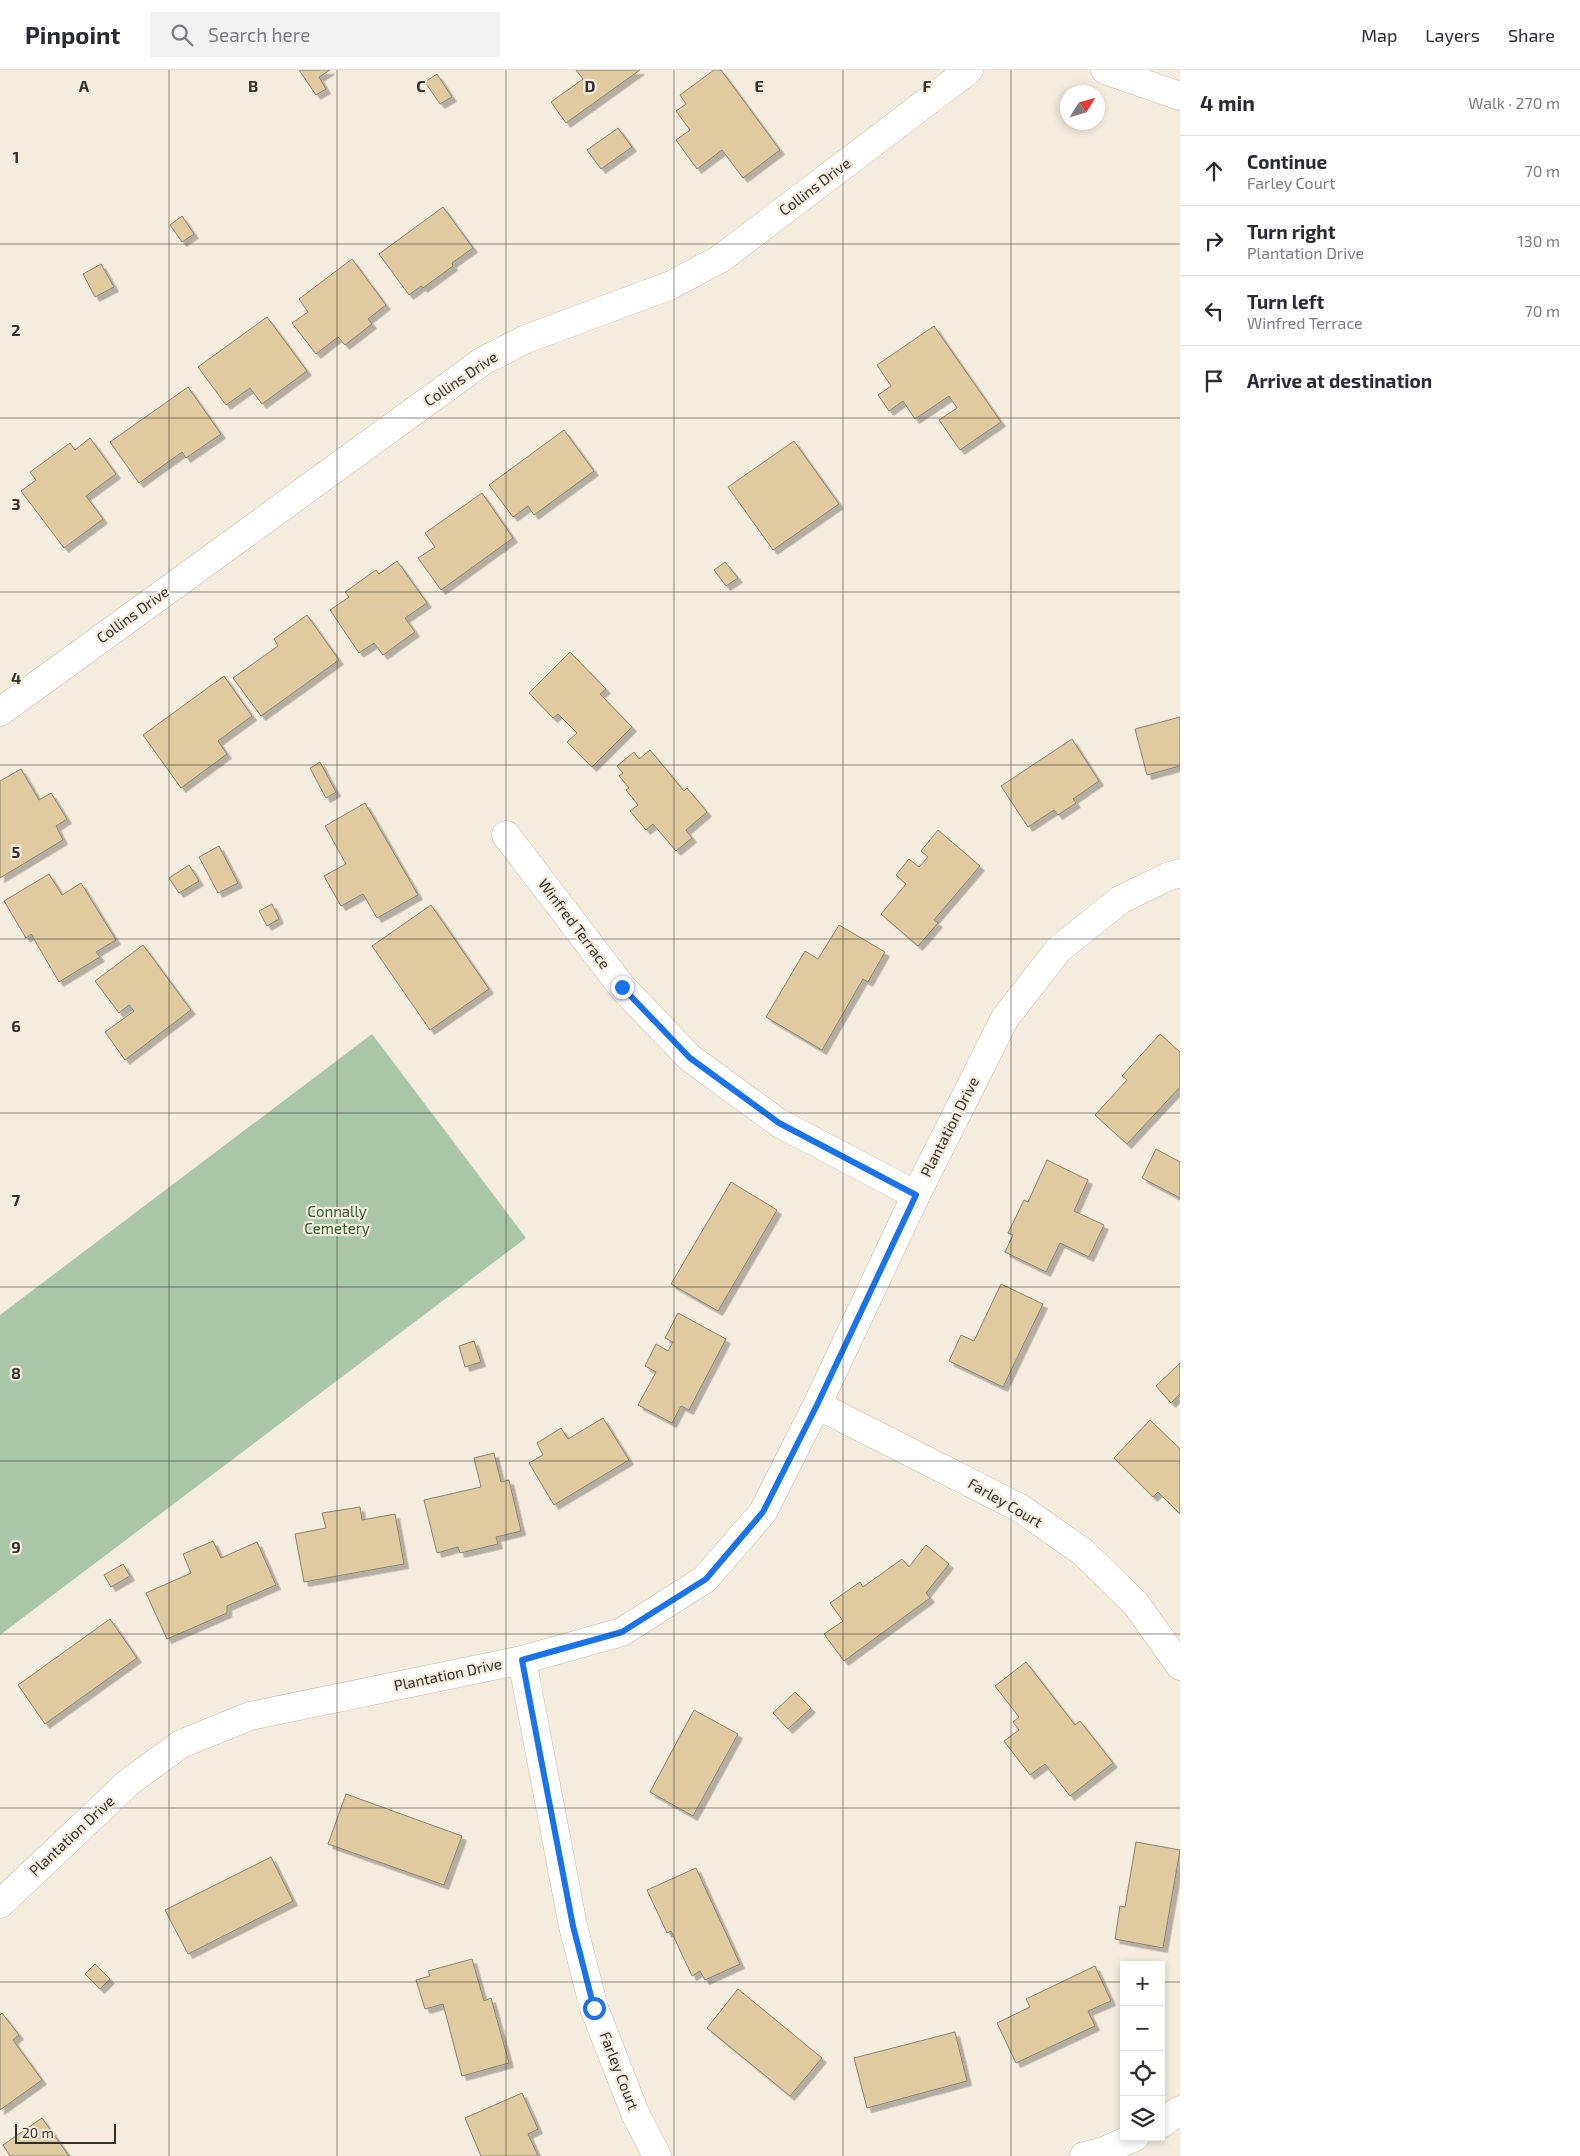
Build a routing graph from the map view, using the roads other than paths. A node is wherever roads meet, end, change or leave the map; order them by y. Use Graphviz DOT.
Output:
graph roads {
  1 [pos="969,70"];
  2 [pos="1105,70"];
  3 [pos="1180,96"];
  4 [pos="0,712"];
  5 [pos="506,835"];
  6 [pos="1180,873"];
  7 [pos="916,1195"];
  8 [pos="817,1405"];
  9 [pos="522,1660"];
  10 [pos="1180,1666"];
  11 [pos="0,1904"];
  12 [pos="1180,2110"];
  13 [pos="1165,2121"];
  14 [pos="1126,2141"];
  15 [pos="657,2156"];
  16 [pos="1084,2156"];
  1 -- 4 [label="street, Collins Drive"];
  2 -- 3 [label="street"];
  5 -- 7 [label="street, Winfred Terrace"];
  6 -- 7 [label="street, Plantation Drive"];
  7 -- 8 [label="street, Plantation Drive"];
  8 -- 9 [label="street, Plantation Drive"];
  8 -- 10 [label="street, Farley Court"];
  9 -- 11 [label="street, Plantation Drive"];
  9 -- 15 [label="street, Farley Court"];
  12 -- 13 [label="street"];
  14 -- 16 [label="street"];
}
